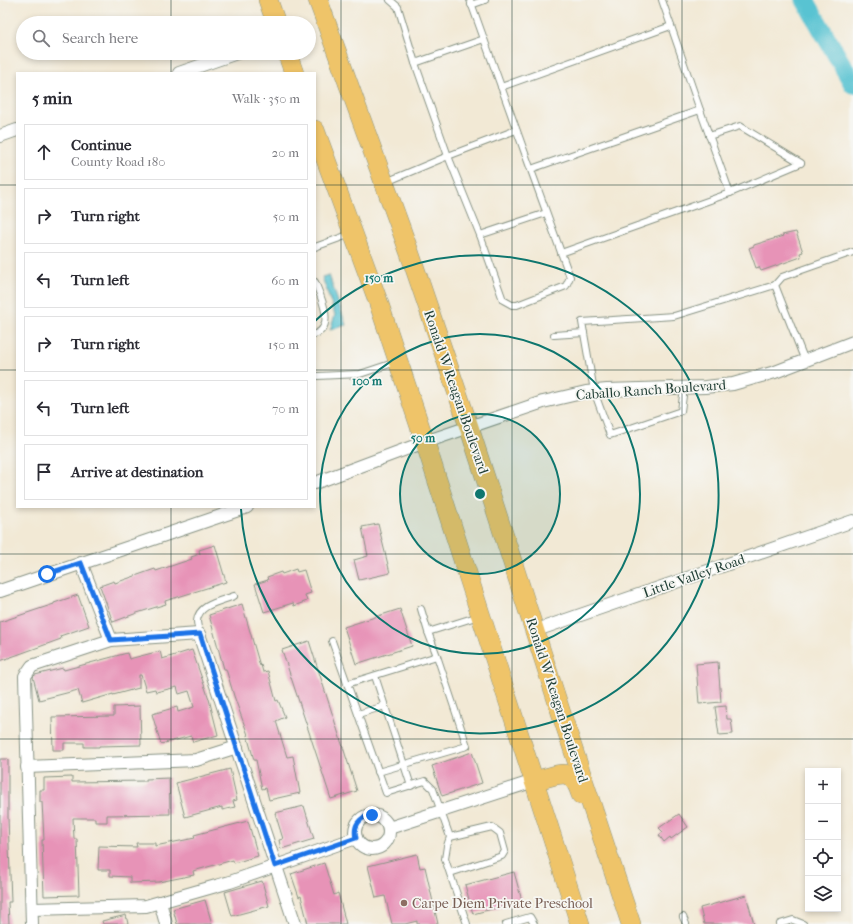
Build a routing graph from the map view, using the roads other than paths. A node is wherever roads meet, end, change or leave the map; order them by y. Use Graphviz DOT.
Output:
graph roads {
  1 [pos="268,0"];
  2 [pos="318,0"];
  3 [pos="390,0"];
  4 [pos="485,0"];
  5 [pos="662,0"];
  6 [pos="470,3"];
  7 [pos="274,16"];
  8 [pos="671,26"];
  9 [pos="484,39"];
  10 [pos="217,60"];
  11 [pos="289,60"];
  12 [pos="415,63"];
  13 [pos="182,72"];
  14 [pos="294,72"];
  15 [pos="501,87"];
  16 [pos="700,110"];
  17 [pos="16,130"];
  18 [pos="516,130"];
  19 [pos="316,133"];
  20 [pos="0,136"];
  21 [pos="709,136"];
  22 [pos="448,156"];
  23 [pos="531,169"];
  24 [pos="384,182"];
  25 [pos="730,193"];
  26 [pos="546,213"];
  27 [pos="353,233"];
  28 [pos="480,235"];
  29 [pos="316,247"];
  30 [pos="853,252"];
  31 [pos="561,253"];
  32 [pos="316,285"];
  33 [pos="775,285"];
  34 [pos="584,333"];
  35 [pos="316,334"];
  36 [pos="554,336"];
  37 [pos="853,342"];
  38 [pos="805,361"];
  39 [pos="398,362"];
  40 [pos="317,376"];
  41 [pos="684,388"];
  42 [pos="594,391"];
  43 [pos="469,427"];
  44 [pos="425,442"];
  45 [pos="316,483"];
  46 [pos="244,508"];
  47 [pos="853,521"];
  48 [pos="81,563"];
  49 [pos="0,591"];
  50 [pos="234,596"];
  51 [pos="421,609"];
  52 [pos="480,616"];
  53 [pos="534,631"];
  54 [pos="428,632"];
  55 [pos="200,634"];
  56 [pos="111,640"];
  57 [pos="332,641"];
  58 [pos="437,656"];
  59 [pos="376,676"];
  60 [pos="348,684"];
  61 [pos="385,706"];
  62 [pos="358,714"];
  63 [pos="237,747"];
  64 [pos="404,765"];
  65 [pos="28,767"];
  66 [pos="378,772"];
  67 [pos="534,781"];
  68 [pos="411,786"];
  69 [pos="441,811"];
  70 [pos="389,828"];
  71 [pos="450,837"];
  72 [pos="356,838"];
  73 [pos="605,846"];
  74 [pos="275,866"];
  75 [pos="450,873"];
  76 [pos="160,902"];
  77 [pos="32,909"];
  78 [pos="683,917"];
  79 [pos="32,924"];
  80 [pos="166,924"];
  81 [pos="295,924"];
  82 [pos="467,924"];
  83 [pos="506,924"];
  84 [pos="534,924"];
  85 [pos="580,924"];
  86 [pos="631,924"];
  87 [pos="686,924"];
  88 [pos="780,924"];
  89 [pos="802,924"];
  1 -- 7 [label="main road"];
  2 -- 24 [label="main road, Ronald W Reagan Boulevard"];
  3 -- 12 [label="lane"];
  4 -- 6 [label="lane"];
  5 -- 8 [label="lane"];
  6 -- 9 [label="lane"];
  8 -- 15 [label="lane"];
  8 -- 16 [label="lane"];
  9 -- 12 [label="lane"];
  9 -- 15 [label="lane"];
  10 -- 13 [label="street"];
  11 -- 14 [label="main road"];
  12 -- 22 [label="lane"];
  15 -- 18 [label="lane"];
  16 -- 21 [label="lane"];
  16 -- 23 [label="lane"];
  17 -- 20 [label="street"];
  18 -- 22 [label="lane"];
  18 -- 23 [label="lane"];
  19 -- 27 [label="main road"];
  21 -- 25 [label="lane"];
  21 -- 25 [label="lane"];
  22 -- 24 [label="lane"];
  22 -- 28 [label="lane"];
  23 -- 26 [label="lane"];
  24 -- 43 [label="main road, Ronald W Reagan Boulevard"];
  25 -- 31 [label="lane"];
  26 -- 28 [label="lane"];
  26 -- 31 [label="lane"];
  27 -- 29 [label="lane"];
  27 -- 39 [label="main road"];
  28 -- 31 [label="lane"];
  30 -- 33 [label="lane"];
  32 -- 35 [label="lane"];
  33 -- 34 [label="lane"];
  33 -- 38 [label="lane"];
  34 -- 36 [label="lane"];
  34 -- 42 [label="lane"];
  37 -- 38 [label="street, Caballo Ranch Boulevard"];
  38 -- 41 [label="street, Caballo Ranch Boulevard"];
  39 -- 40 [label="lane"];
  39 -- 44 [label="main road"];
  41 -- 42 [label="street, Caballo Ranch Boulevard"];
  41 -- 42 [label="lane"];
  42 -- 43 [label="street, Caballo Ranch Boulevard"];
  43 -- 44 [label="street, Caballo Ranch Boulevard"];
  43 -- 53 [label="main road, Ronald W Reagan Boulevard"];
  44 -- 45 [label="street, Caballo Ranch Boulevard"];
  44 -- 52 [label="main road"];
  46 -- 48 [label="street"];
  47 -- 53 [label="street, Little Valley Road"];
  48 -- 49 [label="street"];
  48 -- 56 [label="street"];
  50 -- 55 [label="lane"];
  51 -- 54 [label="lane"];
  52 -- 54 [label="lane"];
  52 -- 67 [label="main road"];
  53 -- 73 [label="main road, Ronald W Reagan Boulevard"];
  54 -- 58 [label="lane"];
  55 -- 56 [label="street"];
  55 -- 63 [label="street"];
  56 -- 65 [label="street"];
  57 -- 60 [label="lane"];
  58 -- 59 [label="lane"];
  58 -- 64 [label="lane"];
  59 -- 60 [label="lane"];
  59 -- 61 [label="lane"];
  60 -- 62 [label="lane"];
  61 -- 62 [label="lane"];
  61 -- 64 [label="lane"];
  62 -- 66 [label="lane"];
  63 -- 65 [label="street"];
  63 -- 74 [label="street"];
  64 -- 66 [label="lane"];
  64 -- 68 [label="lane"];
  65 -- 77 [label="street"];
  66 -- 68 [label="lane"];
  67 -- 69 [label="street"];
  67 -- 73 [label="main road"];
  67 -- 85 [label="main road"];
  68 -- 69 [label="lane"];
  69 -- 70 [label="street"];
  69 -- 71 [label="lane"];
  70 -- 72 [label="street"];
  70 -- 72 [label="street"];
  71 -- 75 [label="lane"];
  71 -- 75 [label="lane"];
  72 -- 74 [label="street"];
  73 -- 86 [label="main road, Ronald W Reagan Boulevard"];
  74 -- 76 [label="street"];
  74 -- 81 [label="street"];
  75 -- 82 [label="lane"];
  76 -- 77 [label="street"];
  76 -- 80 [label="street"];
  77 -- 79 [label="street"];
  78 -- 87 [label="lane"];
  83 -- 84 [label="lane"];
  88 -- 89 [label="lane"];
}
